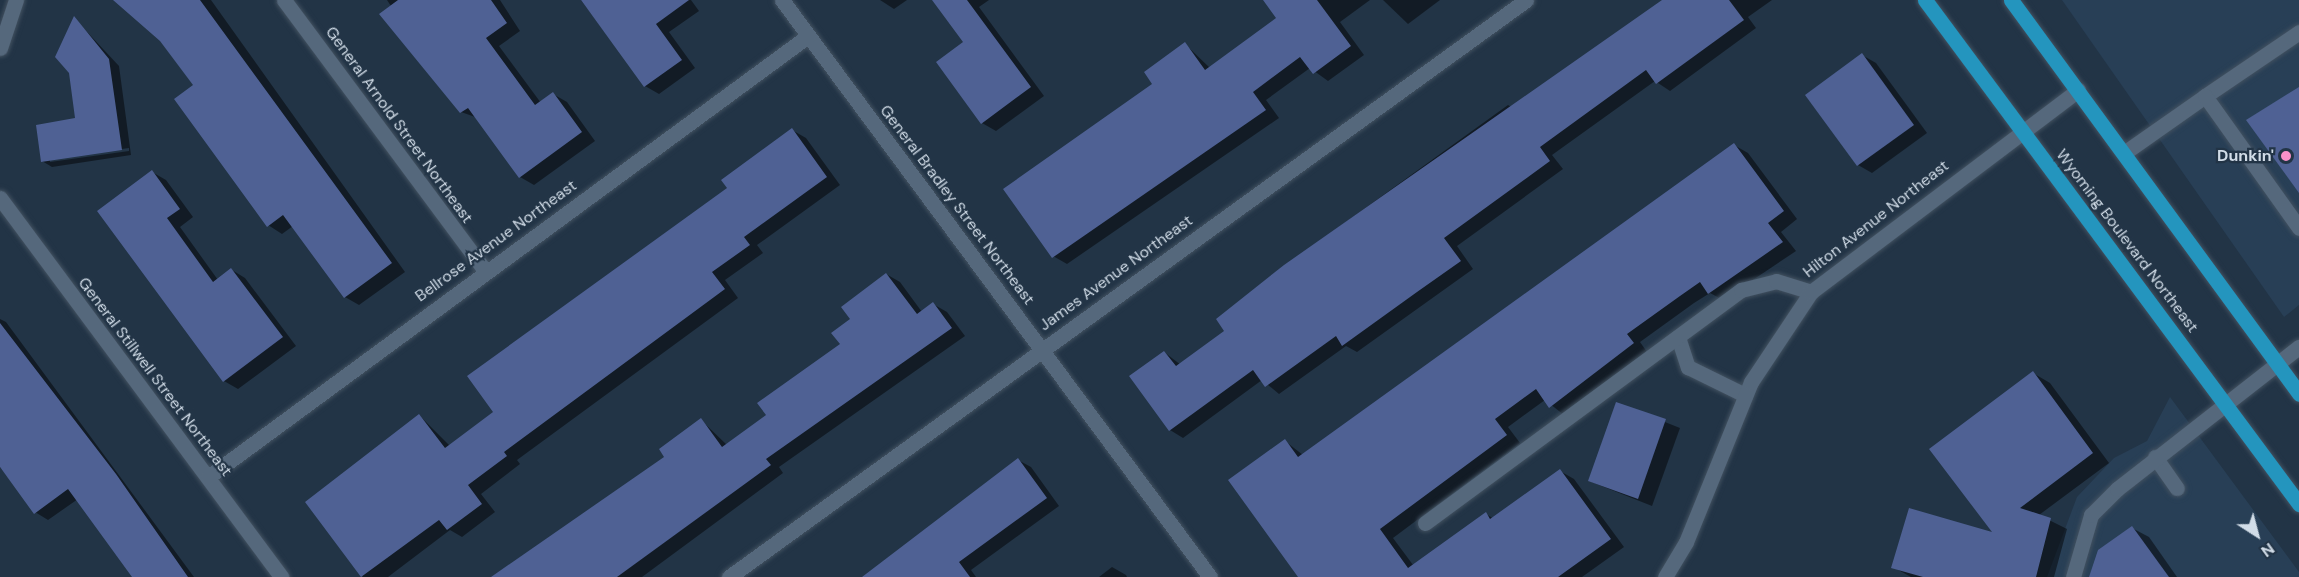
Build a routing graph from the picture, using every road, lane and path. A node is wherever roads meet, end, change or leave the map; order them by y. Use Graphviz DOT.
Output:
graph roads {
  1 [pos="15,0"];
  2 [pos="284,0"];
  3 [pos="782,0"];
  4 [pos="1526,0"];
  5 [pos="1925,0"];
  6 [pos="2011,0"];
  7 [pos="2299,32"];
  8 [pos="808,36"];
  9 [pos="0,48"];
  10 [pos="2078,90"];
  11 [pos="2205,96"];
  12 [pos="2022,130"];
  13 [pos="2124,153"];
  14 [pos="0,198"];
  15 [pos="2299,228"];
  16 [pos="485,271"];
  17 [pos="1811,292"];
  18 [pos="1678,337"];
  19 [pos="2299,347"];
  20 [pos="1041,349"];
  21 [pos="2276,363"];
  22 [pos="2299,393"];
  23 [pos="1745,395"];
  24 [pos="2224,400"];
  25 [pos="2155,457"];
  26 [pos="208,477"];
  27 [pos="2177,488"];
  28 [pos="2299,504"];
  29 [pos="1425,523"];
  30 [pos="281,577"];
  31 [pos="729,577"];
  32 [pos="1210,577"];
  33 [pos="1665,577"];
  34 [pos="2073,577"];
  1 -- 9 [label="street"];
  2 -- 16 [label="street, General Arnold Street Northeast"];
  3 -- 8 [label="street, General Bradley Street Northeast"];
  4 -- 20 [label="street, James Avenue Northeast"];
  5 -- 12 [label="main road, Wyoming Boulevard Northeast"];
  6 -- 10 [label="main road"];
  7 -- 11 [label="street"];
  8 -- 16 [label="street, Bellrose Avenue Northeast"];
  8 -- 20 [label="street, General Bradley Street Northeast"];
  10 -- 12 [label="street, Hilton Avenue Northeast"];
  10 -- 13 [label="main road"];
  11 -- 13 [label="street"];
  11 -- 15 [label="street"];
  12 -- 17 [label="street, Hilton Avenue Northeast"];
  12 -- 24 [label="main road, Wyoming Boulevard Northeast"];
  13 -- 21 [label="main road"];
  14 -- 26 [label="street, General Stillwell Street Northeast"];
  16 -- 26 [label="street, Bellrose Avenue Northeast"];
  17 -- 18 [label="street"];
  17 -- 23 [label="street, Hilton Avenue Northeast"];
  18 -- 23 [label="street"];
  18 -- 29 [label="street"];
  19 -- 21 [label="street"];
  20 -- 31 [label="street, James Avenue Northeast"];
  20 -- 32 [label="street, General Bradley Street Northeast"];
  21 -- 22 [label="main road"];
  21 -- 24 [label="street"];
  23 -- 33 [label="street, Hilton Avenue Northeast"];
  24 -- 25 [label="street"];
  24 -- 28 [label="main road, Wyoming Boulevard Northeast"];
  25 -- 27 [label="street"];
  25 -- 34 [label="street"];
  26 -- 30 [label="street, General Stillwell Street Northeast"];
}
